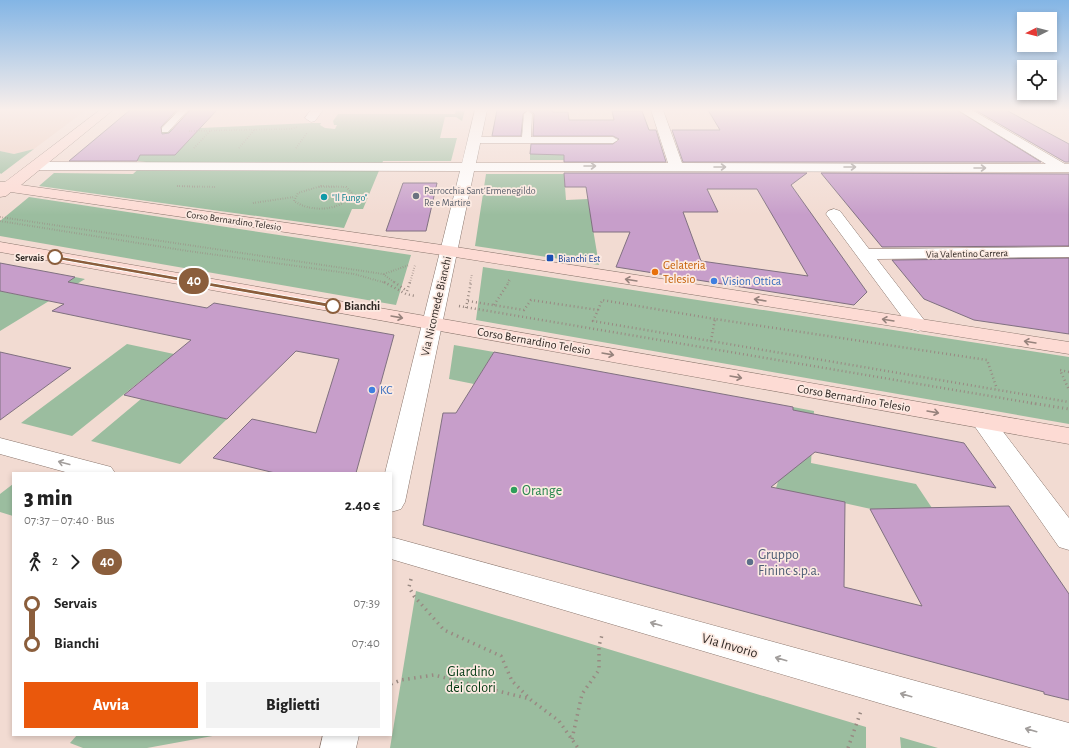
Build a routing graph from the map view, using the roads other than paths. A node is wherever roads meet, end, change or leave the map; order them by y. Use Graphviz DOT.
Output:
graph roads {
  1 [pos="63,145"];
  2 [pos="472,145"];
  3 [pos="669,145"];
  4 [pos="1025,145"];
  5 [pos="36,166"];
  6 [pos="467,166"];
  7 [pos="676,166"];
  8 [pos="1067,169"];
  9 [pos="3,189"];
  10 [pos="834,214"];
  11 [pos="0,247"];
  12 [pos="449,251"];
  13 [pos="1069,252"];
  14 [pos="865,254"];
  15 [pos="434,312"];
  16 [pos="918,325"];
  17 [pos="1069,348"];
  18 [pos="983,421"];
  19 [pos="1069,436"];
  20 [pos="0,446"];
  21 [pos="98,472"];
  22 [pos="392,498"];
  23 [pos="1069,539"];
  24 [pos="404,552"];
  25 [pos="341,736"];
  26 [pos="1069,741"];
  27 [pos="338,748"];
  1 -- 5 [label="street"];
  2 -- 6 [label="street, Via Nicomede Bianchi"];
  3 -- 7 [label="street"];
  4 -- 8 [label="street"];
  5 -- 6 [label="street"];
  5 -- 9 [label="street"];
  6 -- 7 [label="street, one-way"];
  6 -- 12 [label="street, Via Nicomede Bianchi"];
  7 -- 8 [label="street, one-way"];
  9 -- 12 [label="street, Corso Bernardino Telesio"];
  10 -- 14 [label="street"];
  11 -- 15 [label="street, Corso Bernardino Telesio, one-way"];
  12 -- 15 [label="street, Via Nicomede Bianchi"];
  16 -- 12 [label="street, Corso Bernardino Telesio, one-way"];
  13 -- 14 [label="street, Via Valentino Carrera"];
  14 -- 16 [label="street"];
  15 -- 18 [label="street, Corso Bernardino Telesio, one-way"];
  15 -- 22 [label="street, Via Nicomede Bianchi"];
  17 -- 16 [label="street, Corso Bernardino Telesio, one-way"];
  18 -- 19 [label="street, Corso Bernardino Telesio"];
  18 -- 23 [label="street"];
  21 -- 20 [label="street, one-way"];
  26 -- 24 [label="street, Via Invorio, one-way"];
  25 -- 27 [label="street"];
}
